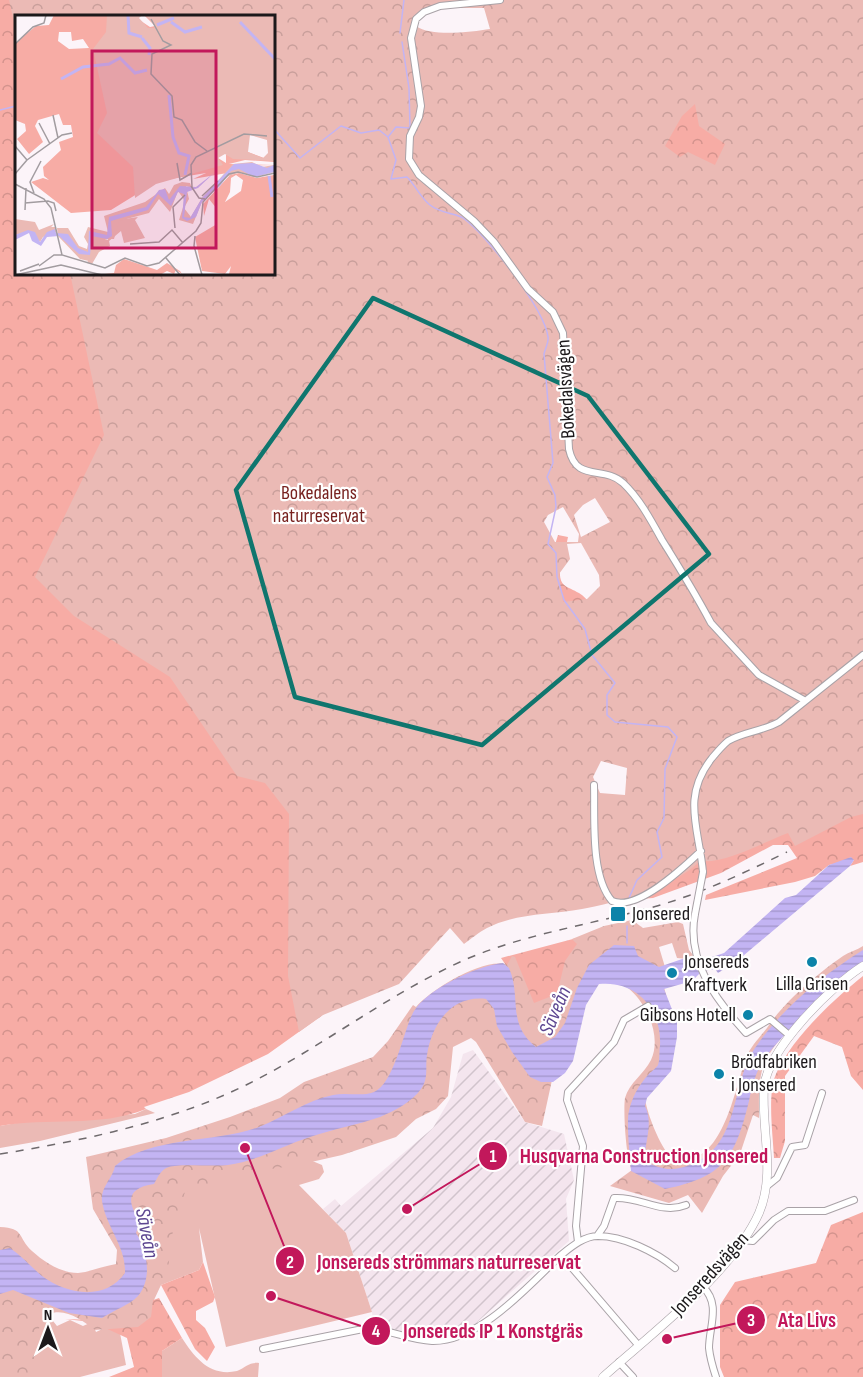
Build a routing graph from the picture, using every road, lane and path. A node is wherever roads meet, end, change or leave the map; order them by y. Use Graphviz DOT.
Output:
graph roads {
  1 [pos="500,0"];
  2 [pos="863,655"];
  3 [pos="804,700"];
  4 [pos="594,785"];
  5 [pos="701,851"];
  6 [pos="863,966"];
  7 [pos="648,1006"];
  8 [pos="789,1035"];
  9 [pos="822,1093"];
  10 [pos="767,1186"];
  11 [pos="854,1200"];
  12 [pos="686,1205"];
  13 [pos="597,1236"];
  14 [pos="741,1240"];
  15 [pos="578,1242"];
  16 [pos="561,1255"];
  17 [pos="675,1268"];
  18 [pos="703,1287"];
  19 [pos="639,1346"];
  20 [pos="263,1349"];
  21 [pos="619,1362"];
  22 [pos="603,1377"];
  23 [pos="633,1377"];
  24 [pos="716,1377"];
  1 -- 3 [label="street, Bokedalsvägen"];
  2 -- 3 [label="street"];
  3 -- 5 [label="street"];
  4 -- 5 [label="street"];
  5 -- 8 [label="street, bridge"];
  6 -- 8 [label="street, Jonseredsvägen"];
  7 -- 15 [label="street"];
  8 -- 10 [label="street, Jonseredsvägen"];
  9 -- 10 [label="street"];
  10 -- 14 [label="street, Jonseredsvägen"];
  11 -- 14 [label="street"];
  12 -- 13 [label="street"];
  13 -- 15 [label="street"];
  13 -- 17 [label="street"];
  14 -- 18 [label="street, Jonseredsvägen"];
  15 -- 16 [label="street"];
  16 -- 19 [label="street"];
  16 -- 20 [label="street"];
  18 -- 19 [label="street, Jonseredsvägen"];
  18 -- 24 [label="street"];
  19 -- 21 [label="street, Jonseredsvägen"];
  21 -- 22 [label="street, Jonseredsvägen"];
  21 -- 23 [label="street"];
}
